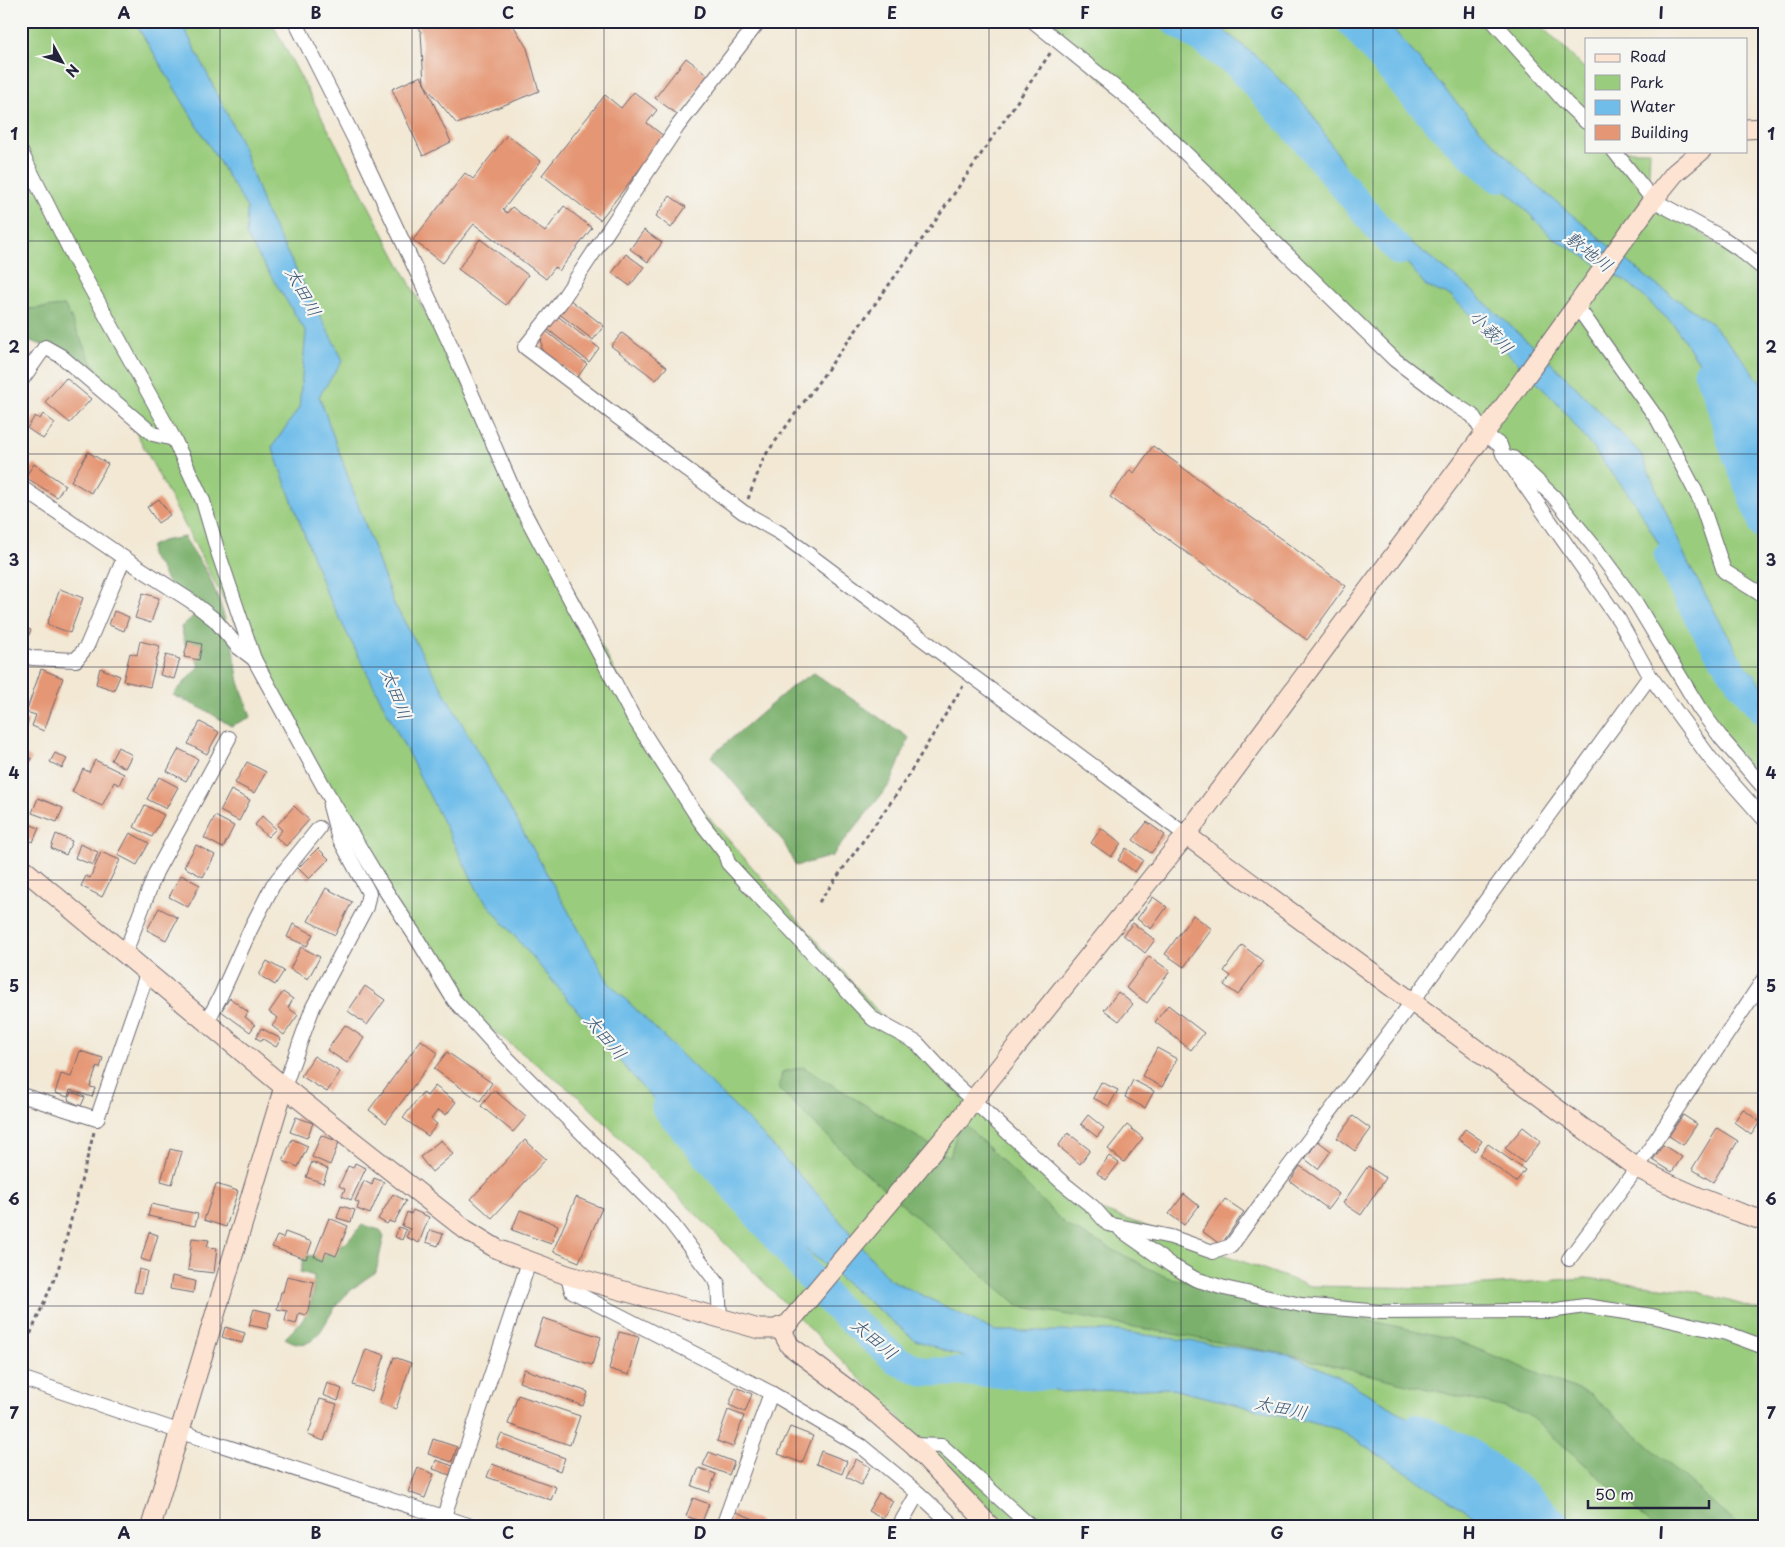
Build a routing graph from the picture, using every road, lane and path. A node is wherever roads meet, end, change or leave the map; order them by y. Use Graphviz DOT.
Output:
graph roads {
  1 [pos="294,21"];
  2 [pos="758,21"];
  3 [pos="1033,21"];
  4 [pos="1493,21"];
  5 [pos="1059,41"];
  6 [pos="1585,121"];
  7 [pos="1764,128"];
  8 [pos="1748,129"];
  9 [pos="21,152"];
  10 [pos="1615,152"];
  11 [pos="1700,152"];
  12 [pos="1651,202"];
  13 [pos="1764,270"];
  14 [pos="1576,305"];
  15 [pos="21,382"];
  16 [pos="1484,434"];
  17 [pos="174,439"];
  18 [pos="1500,445"];
  19 [pos="21,487"];
  20 [pos="743,512"];
  21 [pos="124,558"];
  22 [pos="1764,596"];
  23 [pos="21,654"];
  24 [pos="254,659"];
  25 [pos="970,674"];
  26 [pos="1650,676"];
  27 [pos="229,738"];
  28 [pos="1764,788"];
  29 [pos="325,789"];
  30 [pos="1764,819"];
  31 [pos="320,828"];
  32 [pos="1186,835"];
  33 [pos="21,867"];
  34 [pos="819,902"];
  35 [pos="125,953"];
  36 [pos="148,971"];
  37 [pos="1764,979"];
  38 [pos="1412,1002"];
  39 [pos="207,1022"];
  40 [pos="284,1087"];
  41 [pos="21,1095"];
  42 [pos="974,1099"];
  43 [pos="97,1119"];
  44 [pos="1637,1168"];
  45 [pos="1764,1221"];
  46 [pos="1116,1226"];
  47 [pos="1569,1260"];
  48 [pos="530,1262"];
  49 [pos="567,1276"];
  50 [pos="720,1318"];
  51 [pos="784,1326"];
  52 [pos="1764,1347"];
  53 [pos="21,1356"];
  54 [pos="21,1378"];
  55 [pos="771,1394"];
  56 [pos="181,1432"];
  57 [pos="913,1445"];
  58 [pos="918,1493"];
  59 [pos="442,1521"];
  60 [pos="151,1526"];
  61 [pos="471,1526"];
  62 [pos="723,1526"];
  63 [pos="898,1526"];
  64 [pos="954,1526"];
  65 [pos="990,1526"];
  66 [pos="1030,1526"];
  1 -- 42 [label="street"];
  2 -- 20 [label="street"];
  3 -- 5 [label="street"];
  4 -- 6 [label="street"];
  5 -- 16 [label="street"];
  5 -- 20 [label="path"];
  7 -- 8 [label="street"];
  9 -- 17 [label="street"];
  10 -- 12 [label="street"];
  11 -- 12 [label="street"];
  12 -- 13 [label="street"];
  12 -- 14 [label="street"];
  14 -- 16 [label="street"];
  14 -- 22 [label="street"];
  15 -- 17 [label="street"];
  16 -- 18 [label="street"];
  16 -- 32 [label="street"];
  17 -- 24 [label="street"];
  18 -- 26 [label="street"];
  18 -- 28 [label="street"];
  19 -- 21 [label="street"];
  20 -- 25 [label="street"];
  21 -- 23 [label="street"];
  21 -- 24 [label="street"];
  24 -- 29 [label="street"];
  25 -- 32 [label="street"];
  25 -- 34 [label="path"];
  26 -- 30 [label="street"];
  26 -- 38 [label="street"];
  27 -- 35 [label="street"];
  29 -- 40 [label="street"];
  29 -- 50 [label="street"];
  31 -- 39 [label="street"];
  32 -- 38 [label="street"];
  32 -- 42 [label="street"];
  33 -- 35 [label="street"];
  35 -- 36 [label="street"];
  36 -- 39 [label="street"];
  36 -- 43 [label="street"];
  37 -- 44 [label="street"];
  38 -- 44 [label="street"];
  38 -- 46 [label="street"];
  39 -- 40 [label="street"];
  40 -- 48 [label="street"];
  40 -- 56 [label="street"];
  41 -- 43 [label="street"];
  42 -- 46 [label="street"];
  42 -- 51 [label="street"];
  43 -- 53 [label="path"];
  44 -- 45 [label="street"];
  44 -- 47 [label="street"];
  46 -- 52 [label="street"];
  48 -- 49 [label="street"];
  48 -- 59 [label="street"];
  49 -- 50 [label="street"];
  49 -- 55 [label="street"];
  50 -- 51 [label="street"];
  51 -- 57 [label="street"];
  54 -- 56 [label="street"];
  55 -- 58 [label="street"];
  55 -- 62 [label="street"];
  56 -- 59 [label="street"];
  56 -- 60 [label="street"];
  57 -- 65 [label="street"];
  57 -- 66 [label="street"];
  58 -- 63 [label="street"];
  58 -- 64 [label="street"];
  59 -- 61 [label="street"];
}
